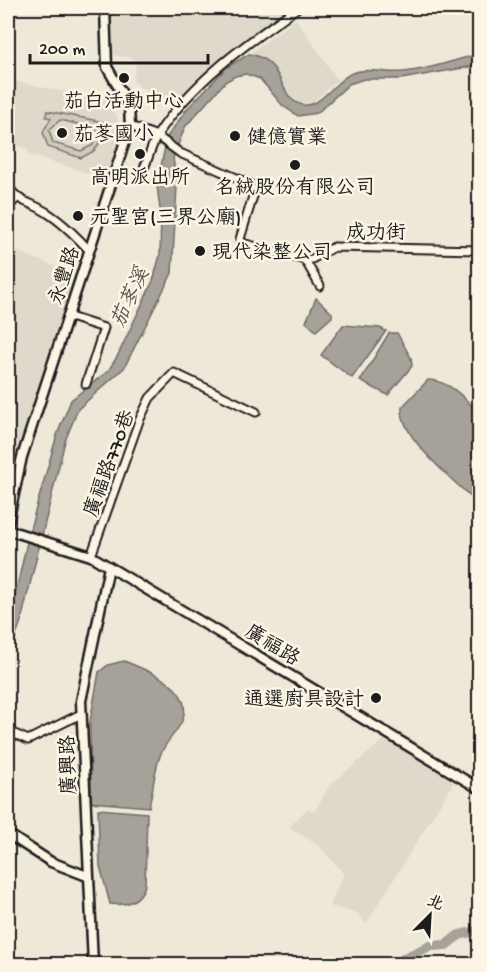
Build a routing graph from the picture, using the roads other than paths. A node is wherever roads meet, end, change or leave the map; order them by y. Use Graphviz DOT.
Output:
graph roads {
  1 [pos="105,8"];
  2 [pos="297,8"];
  3 [pos="130,126"];
  4 [pos="157,136"];
  5 [pos="144,168"];
  6 [pos="8,187"];
  7 [pos="16,199"];
  8 [pos="8,206"];
  9 [pos="88,249"];
  10 [pos="480,250"];
  11 [pos="305,260"];
  12 [pos="320,286"];
  13 [pos="67,316"];
  14 [pos="86,384"];
  15 [pos="256,412"];
  16 [pos="8,522"];
  17 [pos="8,530"];
  18 [pos="91,556"];
  19 [pos="109,567"];
  20 [pos="81,714"];
  21 [pos="8,731"];
  22 [pos="480,789"];
  23 [pos="8,834"];
  24 [pos="87,876"];
  25 [pos="93,964"];
  1 -- 3 [label="street"];
  2 -- 4 [label="street"];
  3 -- 4 [label="street"];
  3 -- 9 [label="street, 永豐路"];
  4 -- 5 [label="street"];
  4 -- 11 [label="street"];
  6 -- 7 [label="street"];
  7 -- 8 [label="street"];
  7 -- 9 [label="street"];
  9 -- 13 [label="street, 永豐路"];
  10 -- 11 [label="street, 成功街"];
  11 -- 12 [label="street"];
  13 -- 14 [label="street"];
  13 -- 16 [label="street, 永豐路"];
  15 -- 18 [label="street, 廣福路770巷"];
  17 -- 18 [label="street, 廣福路"];
  18 -- 19 [label="street, 廣福路"];
  19 -- 20 [label="street, 廣興路"];
  19 -- 22 [label="street, 廣福路"];
  20 -- 21 [label="street"];
  20 -- 24 [label="street, 廣興路"];
  23 -- 24 [label="street"];
  24 -- 25 [label="street, 廣興路"];
}
